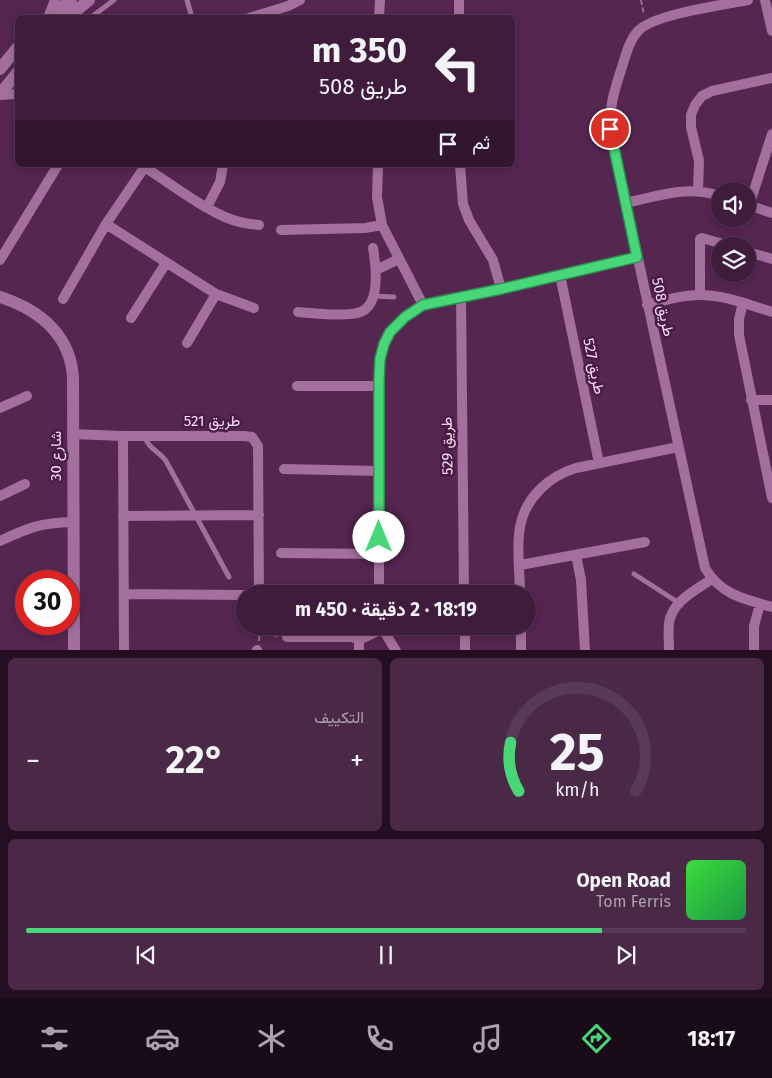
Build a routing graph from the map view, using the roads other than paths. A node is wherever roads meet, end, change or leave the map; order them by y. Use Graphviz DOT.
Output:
graph roads {
  1 [pos="55,0"];
  2 [pos="71,0"];
  3 [pos="89,0"];
  4 [pos="114,0"];
  5 [pos="187,0"];
  6 [pos="300,0"];
  7 [pos="380,0"];
  8 [pos="459,0"];
  9 [pos="748,0"];
  10 [pos="765,0"];
  11 [pos="50,15"];
  12 [pos="53,15"];
  13 [pos="71,15"];
  14 [pos="94,15"];
  15 [pos="191,15"];
  16 [pos="259,15"];
  17 [pos="379,15"];
  18 [pos="459,15"];
  19 [pos="772,31"];
  20 [pos="15,51"];
  21 [pos="0,69"];
  22 [pos="15,76"];
  23 [pos="772,78"];
  24 [pos="0,94"];
  25 [pos="15,94"];
  26 [pos="772,134"];
  27 [pos="57,167"];
  28 [pos="143,167"];
  29 [pos="146,167"];
  30 [pos="223,167"];
  31 [pos="378,167"];
  32 [pos="460,167"];
  33 [pos="756,182"];
  34 [pos="698,191"];
  35 [pos="711,194"];
  36 [pos="625,203"];
  37 [pos="206,207"];
  38 [pos="756,208"];
  39 [pos="772,213"];
  40 [pos="106,224"];
  41 [pos="260,225"];
  42 [pos="382,225"];
  43 [pos="281,230"];
  44 [pos="711,241"];
  45 [pos="372,248"];
  46 [pos="756,254"];
  47 [pos="637,257"];
  48 [pos="399,259"];
  49 [pos="772,259"];
  50 [pos="0,260"];
  51 [pos="166,263"];
  52 [pos="376,270"];
  53 [pos="560,275"];
  54 [pos="501,289"];
  55 [pos="216,294"];
  56 [pos="700,295"];
  57 [pos="373,296"];
  58 [pos="0,297"];
  59 [pos="394,297"];
  60 [pos="460,297"];
  61 [pos="63,299"];
  62 [pos="743,303"];
  63 [pos="423,305"];
  64 [pos="647,305"];
  65 [pos="254,308"];
  66 [pos="298,312"];
  67 [pos="772,312"];
  68 [pos="131,318"];
  69 [pos="187,343"];
  70 [pos="297,386"];
  71 [pos="379,386"];
  72 [pos="27,396"];
  73 [pos="751,400"];
  74 [pos="772,400"];
  75 [pos="0,408"];
  76 [pos="72,434"];
  77 [pos="123,436"];
  78 [pos="144,436"];
  79 [pos="678,447"];
  80 [pos="599,463"];
  81 [pos="284,469"];
  82 [pos="379,471"];
  83 [pos="25,484"];
  84 [pos="0,496"];
  85 [pos="772,498"];
  86 [pos="195,515"];
  87 [pos="259,515"];
  88 [pos="123,516"];
  89 [pos="73,522"];
  90 [pos="0,541"];
  91 [pos="645,542"];
  92 [pos="281,553"];
  93 [pos="379,554"];
  94 [pos="576,555"];
  95 [pos="520,565"];
  96 [pos="634,574"];
  97 [pos="229,578"];
  98 [pos="712,579"];
  99 [pos="259,585"];
  100 [pos="379,585"];
  101 [pos="464,585"];
  102 [pos="520,585"];
  103 [pos="124,594"];
  104 [pos="236,595"];
  105 [pos="679,603"];
  106 [pos="760,604"];
  107 [pos="772,608"];
  108 [pos="367,635"];
  109 [pos="386,635"];
  110 [pos="465,635"];
  111 [pos="521,635"];
  112 [pos="287,637"];
  113 [pos="359,640"];
  114 [pos="74,650"];
  115 [pos="124,650"];
  116 [pos="359,650"];
  117 [pos="396,650"];
  118 [pos="465,650"];
  119 [pos="521,650"];
  120 [pos="585,650"];
  121 [pos="669,650"];
  122 [pos="754,650"];
  1 -- 11 [label="street"];
  2 -- 12 [label="street"];
  3 -- 13 [label="street"];
  4 -- 14 [label="lane"];
  5 -- 15 [label="lane"];
  6 -- 16 [label="street"];
  7 -- 17 [label="street"];
  8 -- 18 [label="street"];
  9 -- 36 [label="street, طريق 508"];
  10 -- 19 [label="street"];
  20 -- 21 [label="street"];
  22 -- 24 [label="street"];
  23 -- 34 [label="street"];
  24 -- 25 [label="street"];
  26 -- 33 [label="street"];
  27 -- 50 [label="street"];
  28 -- 40 [label="street"];
  29 -- 37 [label="street"];
  30 -- 37 [label="street"];
  31 -- 42 [label="street"];
  32 -- 54 [label="street"];
  34 -- 35 [label="street"];
  34 -- 36 [label="street"];
  36 -- 47 [label="street, طريق 508"];
  37 -- 41 [label="street"];
  38 -- 39 [label="street"];
  40 -- 51 [label="street"];
  40 -- 61 [label="street"];
  42 -- 43 [label="street"];
  42 -- 48 [label="street"];
  44 -- 56 [label="street"];
  45 -- 52 [label="street"];
  46 -- 49 [label="street"];
  47 -- 53 [label="street"];
  47 -- 64 [label="street, طريق 508"];
  48 -- 52 [label="street"];
  48 -- 63 [label="street"];
  51 -- 55 [label="street"];
  51 -- 68 [label="street"];
  52 -- 57 [label="street"];
  53 -- 54 [label="street"];
  53 -- 80 [label="street, طريق 527"];
  54 -- 60 [label="street"];
  55 -- 65 [label="street"];
  55 -- 69 [label="street"];
  56 -- 62 [label="street"];
  56 -- 64 [label="street"];
  57 -- 59 [label="lane"];
  57 -- 66 [label="street"];
  58 -- 76 [label="street, شارع 30"];
  60 -- 63 [label="street"];
  60 -- 101 [label="street, طريق 529"];
  62 -- 67 [label="street"];
  62 -- 73 [label="street"];
  63 -- 71 [label="street"];
  64 -- 79 [label="street, طريق 508"];
  70 -- 71 [label="street"];
  71 -- 82 [label="street"];
  72 -- 75 [label="street"];
  73 -- 74 [label="street"];
  73 -- 85 [label="street"];
  76 -- 77 [label="street, طريق 521"];
  76 -- 89 [label="street, شارع 30"];
  77 -- 78 [label="street, طريق 521"];
  77 -- 88 [label="street"];
  78 -- 86 [label="lane"];
  78 -- 87 [label="street, طريق 521"];
  79 -- 80 [label="street"];
  79 -- 98 [label="street, طريق 508"];
  80 -- 95 [label="street"];
  81 -- 82 [label="street"];
  82 -- 93 [label="street"];
  83 -- 84 [label="street"];
  86 -- 87 [label="street"];
  86 -- 88 [label="street"];
  86 -- 97 [label="lane"];
  87 -- 99 [label="street, طريق 521"];
  88 -- 103 [label="street"];
  89 -- 90 [label="street"];
  89 -- 114 [label="street, شارع 30"];
  91 -- 94 [label="street"];
  92 -- 93 [label="street"];
  93 -- 100 [label="street"];
  94 -- 95 [label="street"];
  94 -- 120 [label="street"];
  95 -- 102 [label="street"];
  96 -- 105 [label="lane"];
  98 -- 105 [label="street"];
  98 -- 106 [label="street, طريق 508"];
  103 -- 104 [label="street"];
  103 -- 115 [label="street"];
  105 -- 121 [label="street"];
  106 -- 107 [label="street, طريق 508"];
  106 -- 122 [label="street"];
  108 -- 113 [label="street"];
  109 -- 117 [label="street"];
  110 -- 118 [label="street"];
  111 -- 119 [label="street"];
  112 -- 113 [label="street"];
  113 -- 116 [label="street"];
}
